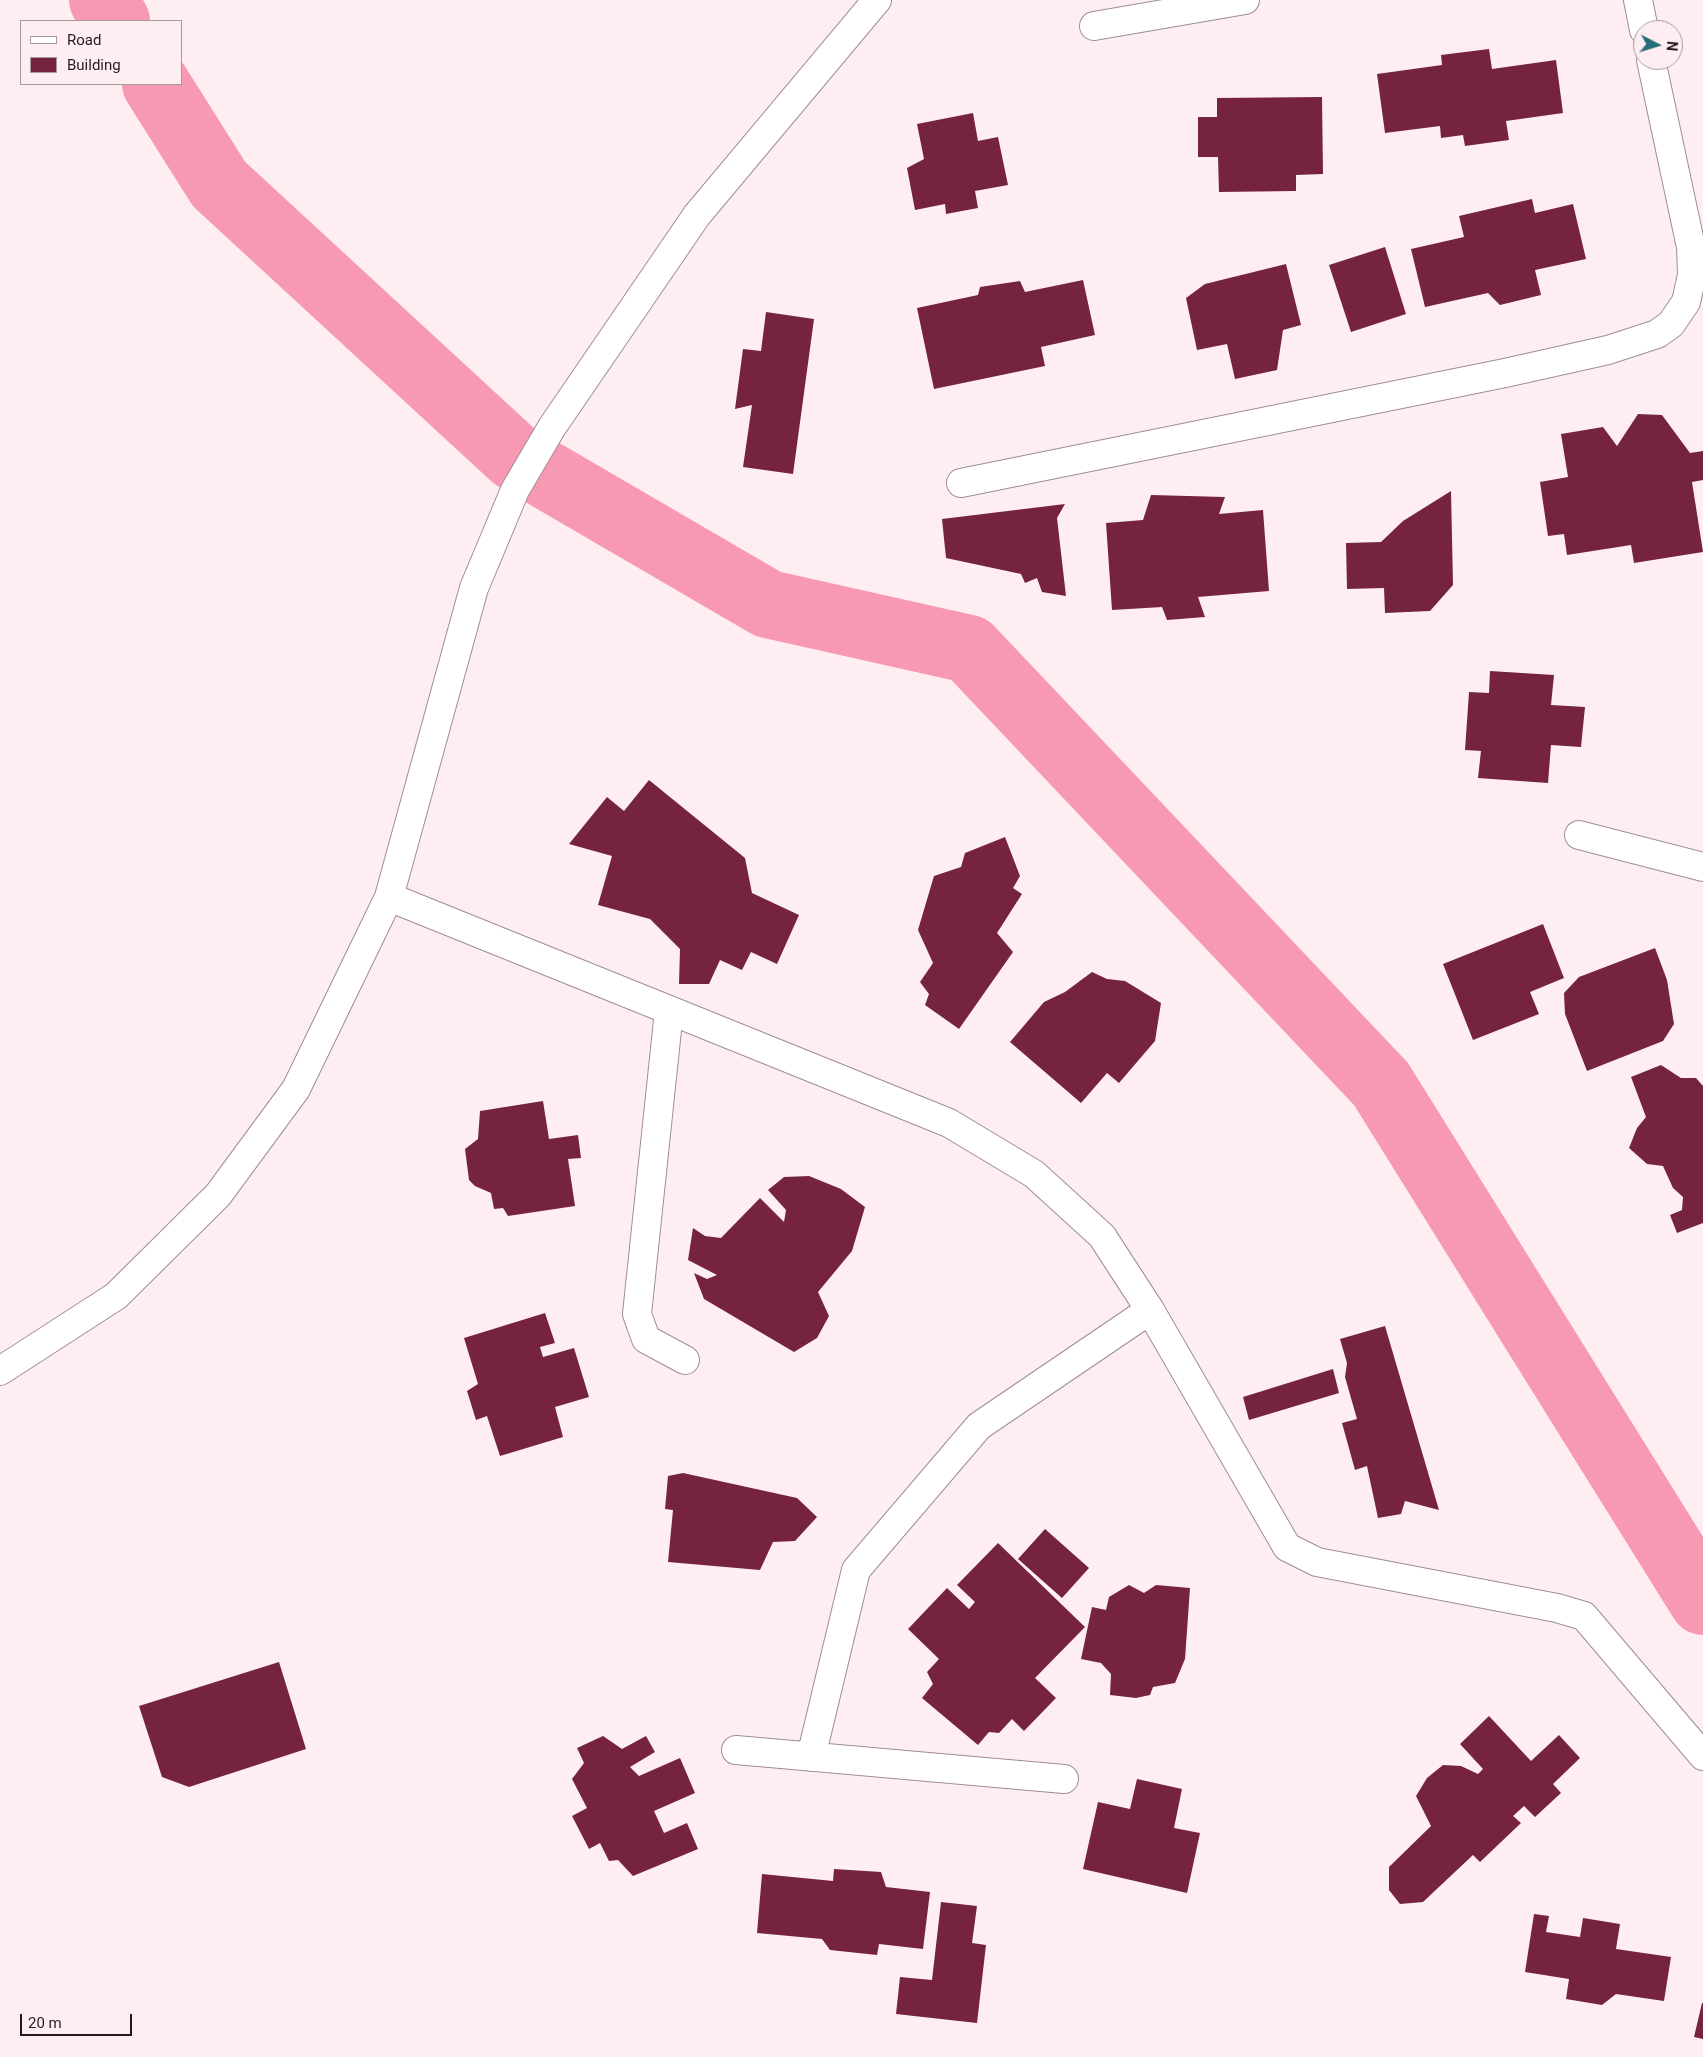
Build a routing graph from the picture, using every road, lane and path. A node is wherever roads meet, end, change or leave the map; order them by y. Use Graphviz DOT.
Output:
graph roads {
  1 [pos="877,0"];
  2 [pos="1246,0"];
  3 [pos="1638,0"];
  4 [pos="1642,20"];
  5 [pos="1094,26"];
  6 [pos="1653,70"];
  7 [pos="961,483"];
  8 [pos="1579,836"];
  9 [pos="1703,867"];
  10 [pos="389,897"];
  11 [pos="669,1011"];
  12 [pos="1150,1310"];
  13 [pos="685,1360"];
  14 [pos="0,1371"];
  15 [pos="736,1750"];
  16 [pos="1703,1756"];
  17 [pos="811,1757"];
  18 [pos="1064,1779"];
  1 -- 10 [label="street"];
  2 -- 5 [label="street"];
  3 -- 4 [label="street"];
  6 -- 7 [label="street"];
  8 -- 9 [label="street"];
  10 -- 11 [label="street"];
  10 -- 14 [label="street"];
  11 -- 12 [label="street"];
  11 -- 13 [label="street"];
  12 -- 16 [label="street"];
  12 -- 17 [label="street"];
  15 -- 17 [label="street"];
  17 -- 18 [label="street"];
}
